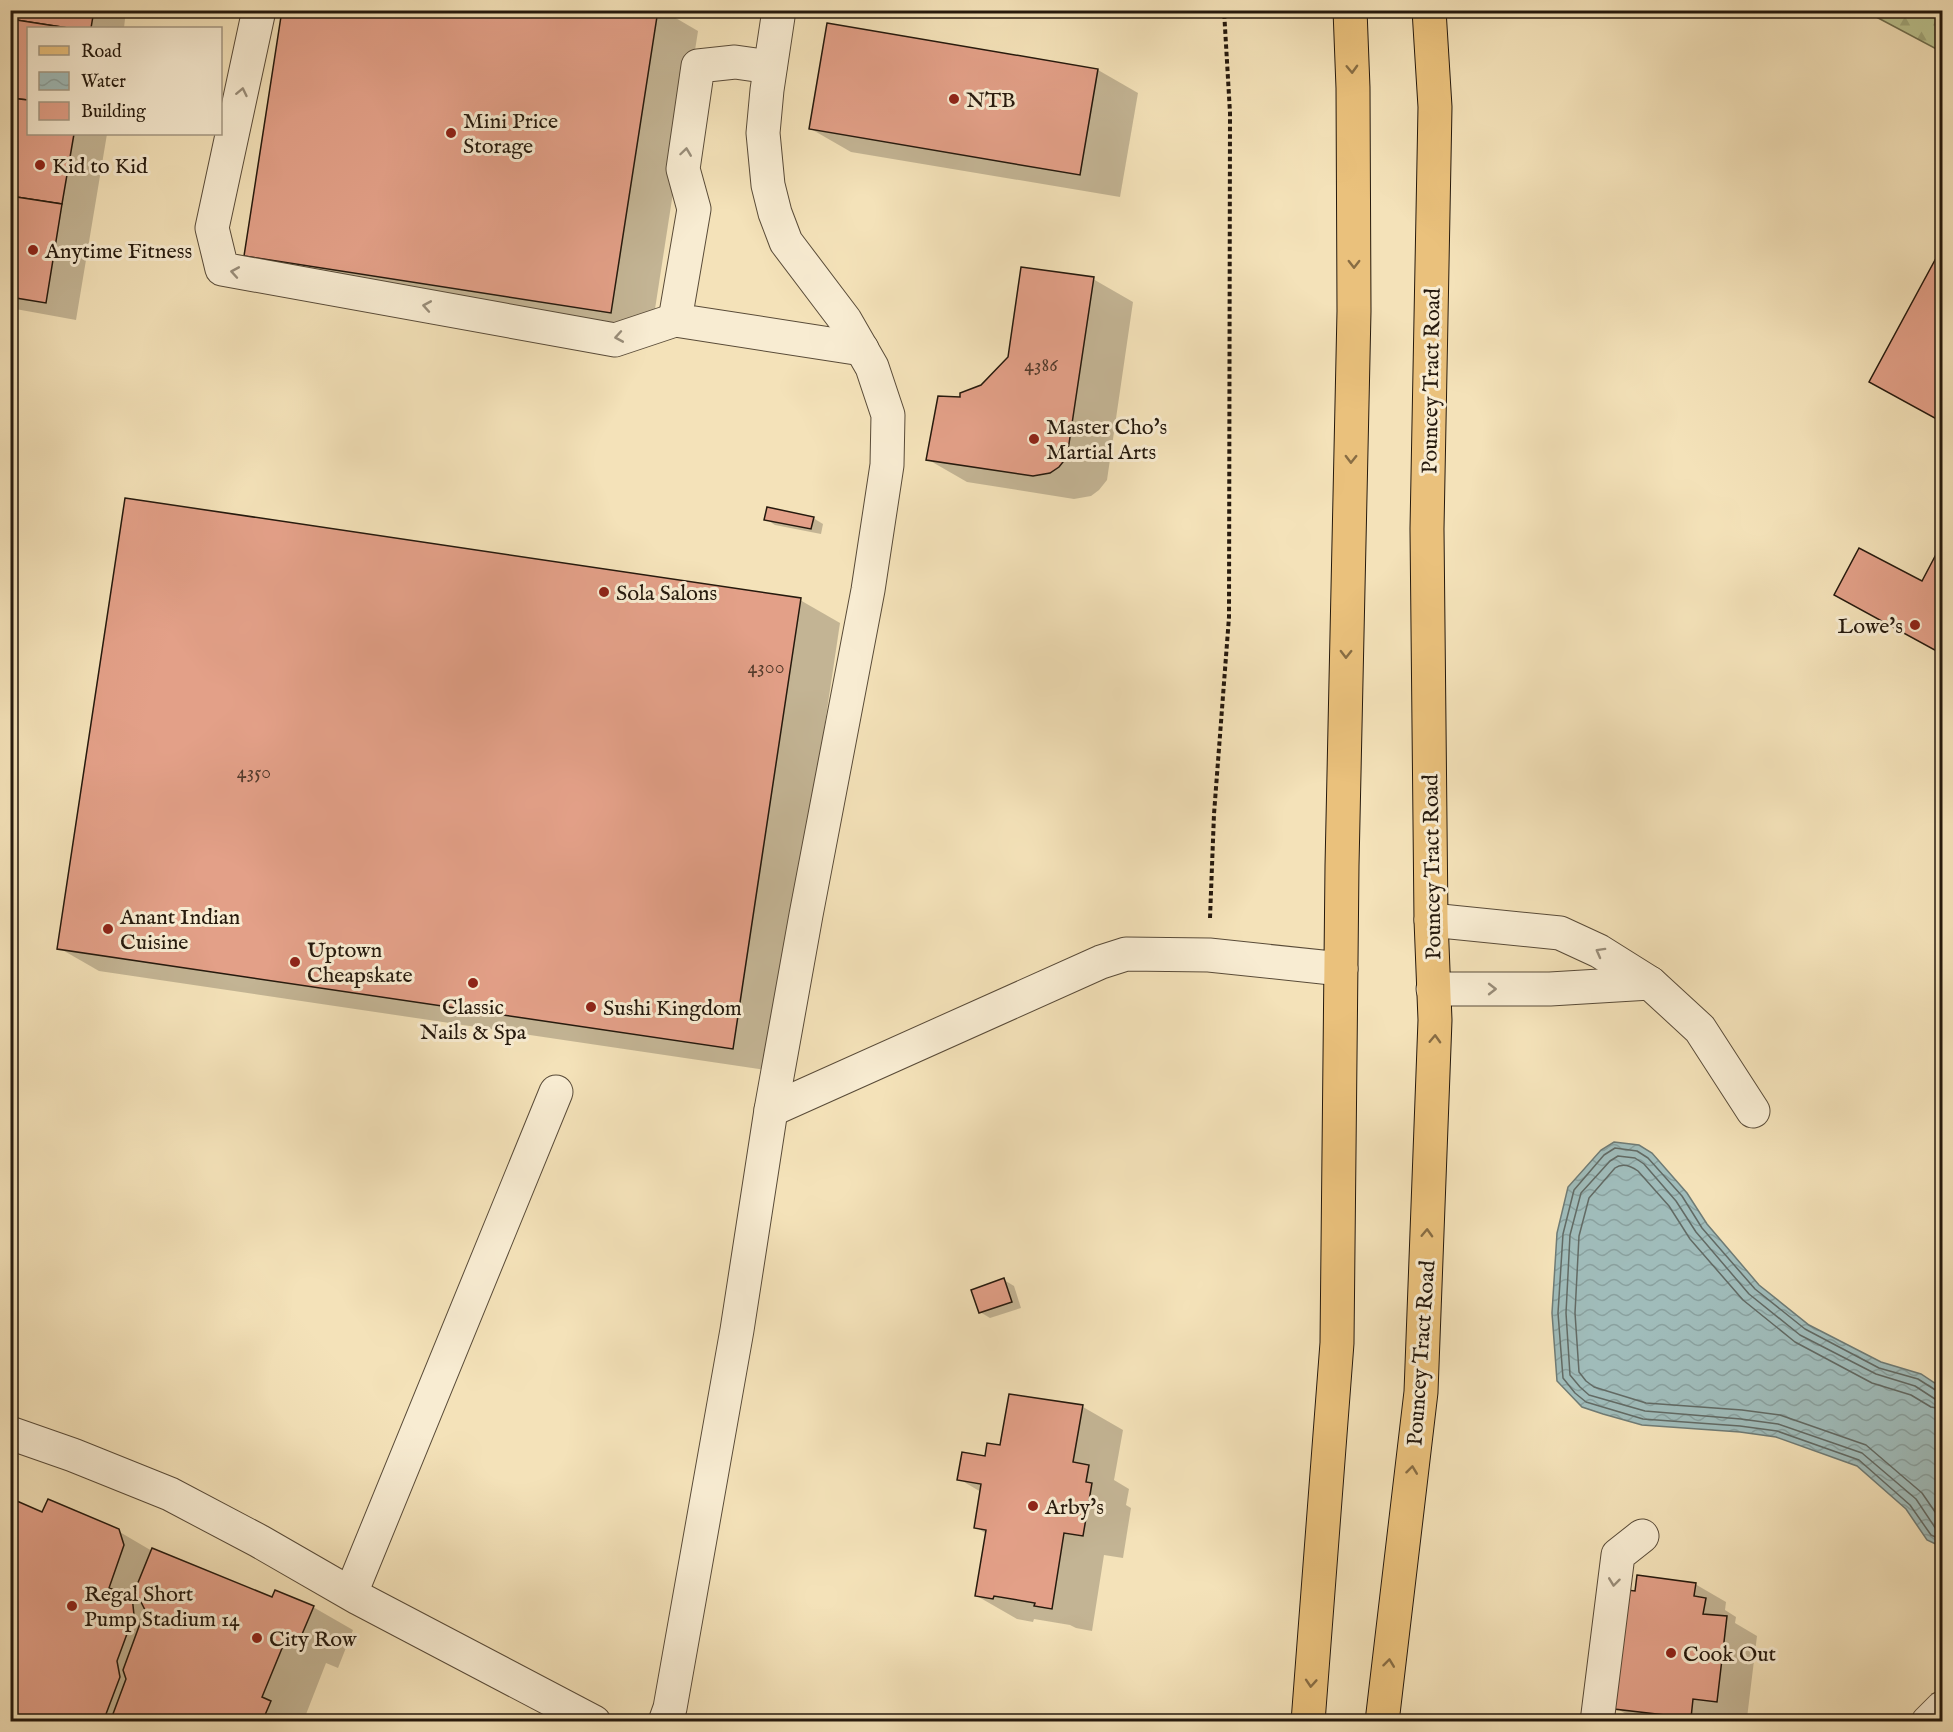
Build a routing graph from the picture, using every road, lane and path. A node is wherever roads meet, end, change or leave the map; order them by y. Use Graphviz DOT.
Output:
graph roads {
  1 [pos="260,10"];
  2 [pos="779,10"];
  3 [pos="1224,10"];
  4 [pos="1350,10"];
  5 [pos="1429,10"];
  6 [pos="770,67"];
  7 [pos="675,320"];
  8 [pos="862,349"];
  9 [pos="1431,920"];
  10 [pos="1209,955"];
  11 [pos="1341,969"];
  12 [pos="1650,983"];
  13 [pos="1433,988"];
  14 [pos="556,1092"];
  15 [pos="771,1110"];
  16 [pos="1753,1112"];
  17 [pos="10,1433"];
  18 [pos="1642,1536"];
  19 [pos="351,1593"];
  20 [pos="1942,1708"];
  21 [pos="594,1722"];
  22 [pos="665,1722"];
  23 [pos="1308,1722"];
  24 [pos="1382,1722"];
  25 [pos="1597,1722"];
  26 [pos="1928,1722"];
  7 -- 1 [label="street, one-way"];
  2 -- 6 [label="street"];
  3 -- 10 [label="path"];
  4 -- 11 [label="main road, one-way"];
  5 -- 9 [label="main road, Pouncey Tract Road"];
  7 -- 6 [label="street, one-way"];
  6 -- 8 [label="street"];
  7 -- 8 [label="street"];
  8 -- 15 [label="street"];
  12 -- 9 [label="street, one-way"];
  9 -- 13 [label="main road, Pouncey Tract Road"];
  10 -- 11 [label="street"];
  10 -- 15 [label="street"];
  11 -- 23 [label="main road, one-way"];
  13 -- 12 [label="street, one-way"];
  12 -- 16 [label="street"];
  24 -- 13 [label="main road, Pouncey Tract Road, one-way"];
  14 -- 19 [label="street"];
  15 -- 22 [label="street"];
  17 -- 19 [label="street"];
  18 -- 25 [label="street, one-way"];
  19 -- 21 [label="street"];
  20 -- 26 [label="street"];
}
